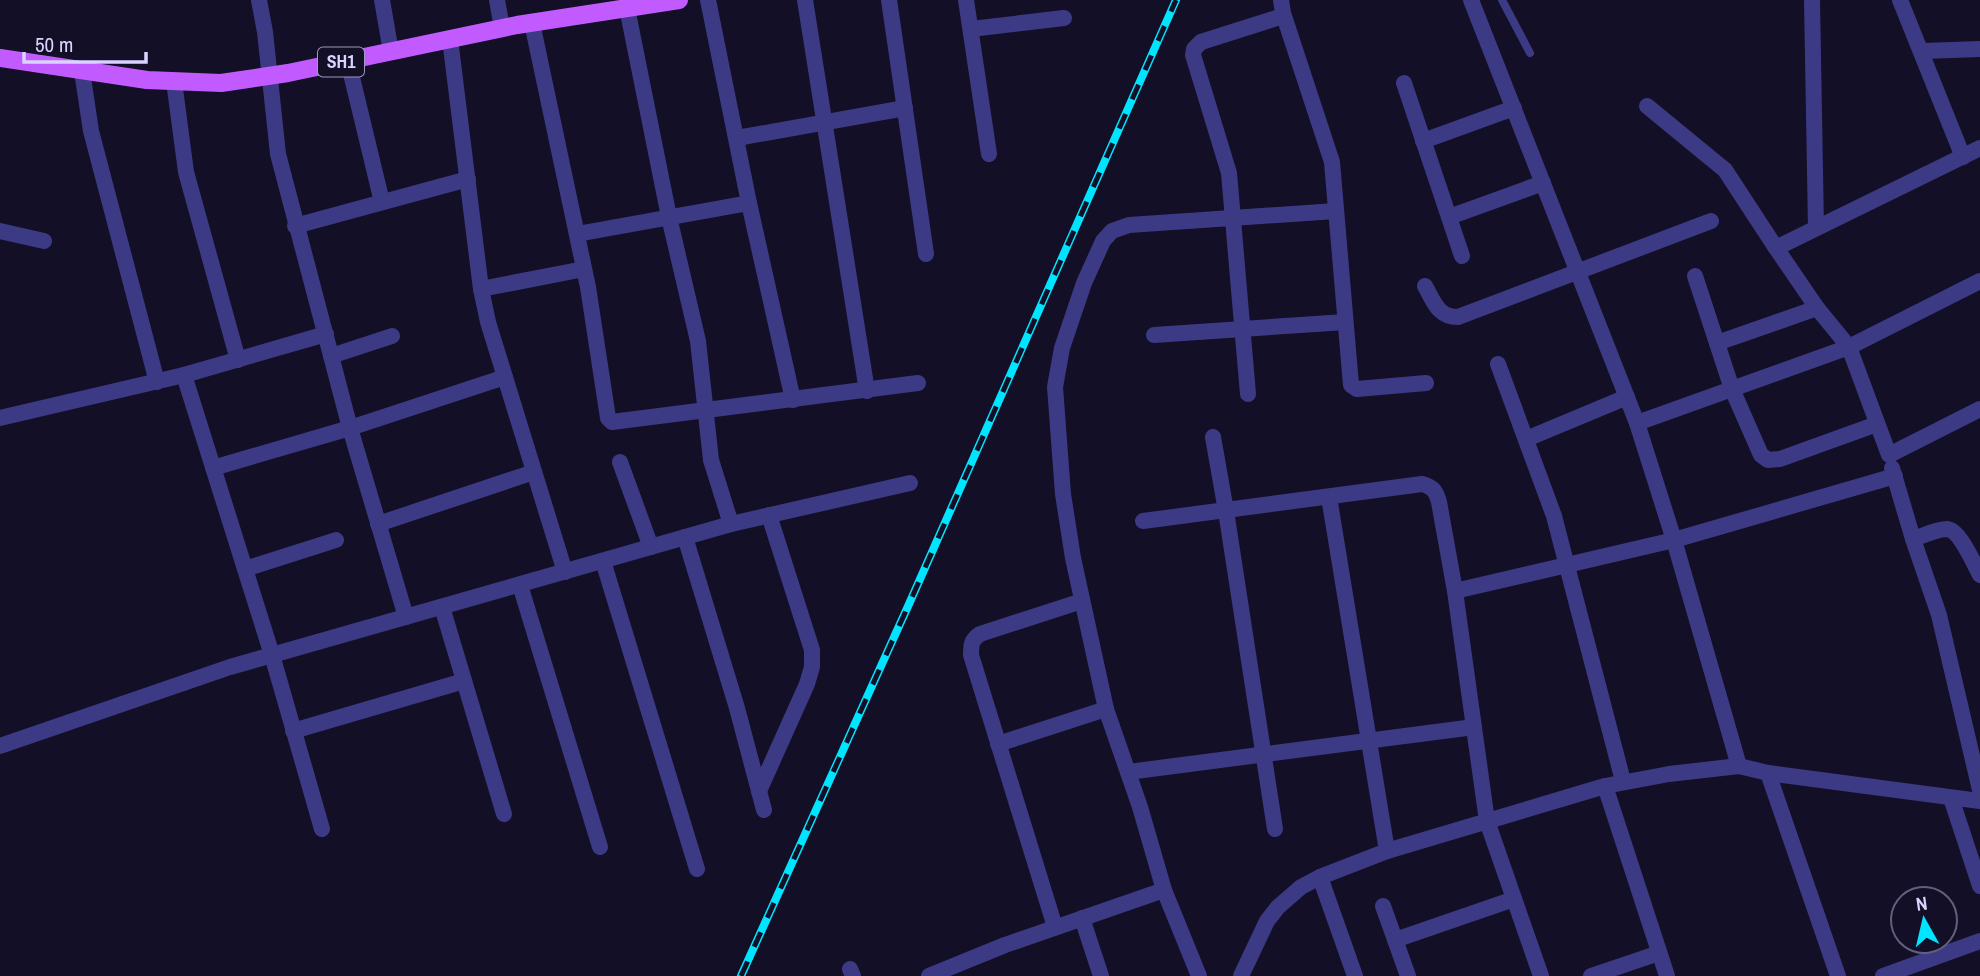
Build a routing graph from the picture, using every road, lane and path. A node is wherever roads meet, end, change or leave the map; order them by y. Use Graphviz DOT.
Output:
graph roads {
  1 [pos="259,0"];
  2 [pos="382,0"];
  3 [pos="497,0"];
  4 [pos="679,0"];
  5 [pos="708,0"];
  6 [pos="805,0"];
  7 [pos="889,0"];
  8 [pos="966,0"];
  9 [pos="1471,0"];
  10 [pos="1502,0"];
  11 [pos="1812,0"];
  12 [pos="1900,0"];
  13 [pos="618,6"];
  14 [pos="1282,8"];
  15 [pos="1064,18"];
  16 [pos="532,23"];
  17 [pos="502,28"];
  18 [pos="971,29"];
  19 [pos="450,39"];
  20 [pos="1980,49"];
  21 [pos="1923,51"];
  22 [pos="391,52"];
  23 [pos="1530,53"];
  24 [pos="0,58"];
  25 [pos="348,61"];
  26 [pos="82,71"];
  27 [pos="269,76"];
  28 [pos="174,81"];
  29 [pos="1404,83"];
  30 [pos="1647,106"];
  31 [pos="905,108"];
  32 [pos="1514,108"];
  33 [pos="824,123"];
  34 [pos="737,138"];
  35 [pos="1423,141"];
  36 [pos="1980,148"];
  37 [pos="989,154"];
  38 [pos="1963,157"];
  39 [pos="468,179"];
  40 [pos="1543,183"];
  41 [pos="382,202"];
  42 [pos="749,203"];
  43 [pos="1336,211"];
  44 [pos="669,217"];
  45 [pos="1449,217"];
  46 [pos="1234,218"];
  47 [pos="1711,221"];
  48 [pos="295,226"];
  49 [pos="1816,228"];
  50 [pos="0,231"];
  51 [pos="577,234"];
  52 [pos="44,241"];
  53 [pos="1776,248"];
  54 [pos="926,254"];
  55 [pos="1462,256"];
  56 [pos="584,268"];
  57 [pos="1577,270"];
  58 [pos="1695,276"];
  59 [pos="1980,281"];
  60 [pos="1425,286"];
  61 [pos="481,289"];
  62 [pos="1817,308"];
  63 [pos="1345,322"];
  64 [pos="1243,329"];
  65 [pos="326,334"];
  66 [pos="1154,335"];
  67 [pos="392,336"];
  68 [pos="1717,343"];
  69 [pos="1849,347"];
  70 [pos="331,356"];
  71 [pos="238,360"];
  72 [pos="1498,364"];
  73 [pos="184,375"];
  74 [pos="505,377"];
  75 [pos="157,382"];
  76 [pos="918,383"];
  77 [pos="1426,383"];
  78 [pos="1732,389"];
  79 [pos="867,391"];
  80 [pos="1248,394"];
  81 [pos="1627,397"];
  82 [pos="793,400"];
  83 [pos="1980,408"];
  84 [pos="706,411"];
  85 [pos="0,418"];
  86 [pos="1637,423"];
  87 [pos="1877,424"];
  88 [pos="350,428"];
  89 [pos="1213,437"];
  90 [pos="1526,439"];
  91 [pos="1889,456"];
  92 [pos="620,462"];
  93 [pos="213,468"];
  94 [pos="534,472"];
  95 [pos="1895,476"];
  96 [pos="910,483"];
  97 [pos="1329,497"];
  98 [pos="1226,511"];
  99 [pos="769,515"];
  100 [pos="1143,521"];
  101 [pos="379,524"];
  102 [pos="731,524"];
  103 [pos="685,537"];
  104 [pos="1913,539"];
  105 [pos="336,540"];
  106 [pos="1674,540"];
  107 [pos="651,547"];
  108 [pos="603,561"];
  109 [pos="1567,564"];
  110 [pos="245,569"];
  111 [pos="565,572"];
  112 [pos="1980,575"];
  113 [pos="520,585"];
  114 [pos="1455,591"];
  115 [pos="1082,601"];
  116 [pos="442,607"];
  117 [pos="406,617"];
  118 [pos="272,655"];
  119 [pos="464,681"];
  120 [pos="1106,709"];
  121 [pos="1474,727"];
  122 [pos="293,731"];
  123 [pos="1369,741"];
  124 [pos="998,744"];
  125 [pos="0,746"];
  126 [pos="1264,754"];
  127 [pos="1739,766"];
  128 [pos="1128,772"];
  129 [pos="1768,773"];
  130 [pos="1623,781"];
  131 [pos="1605,786"];
  132 [pos="1980,790"];
  133 [pos="759,791"];
  134 [pos="1951,798"];
  135 [pos="1980,801"];
  136 [pos="764,810"];
  137 [pos="504,814"];
  138 [pos="1487,821"];
  139 [pos="322,829"];
  140 [pos="1275,829"];
  141 [pos="600,847"];
  142 [pos="1387,851"];
  143 [pos="697,869"];
  144 [pos="1320,877"];
  145 [pos="1980,886"];
  146 [pos="1164,890"];
  147 [pos="1514,899"];
  148 [pos="1383,906"];
  149 [pos="1082,918"];
  150 [pos="1055,928"];
  151 [pos="1395,940"];
  152 [pos="1980,942"];
  153 [pos="1658,953"];
  154 [pos="953,971"];
  155 [pos="929,976"];
  156 [pos="1101,976"];
  157 [pos="1199,976"];
  158 [pos="1241,976"];
  159 [pos="1355,976"];
  160 [pos="1408,976"];
  161 [pos="1541,976"];
  162 [pos="1591,976"];
  163 [pos="1667,976"];
  164 [pos="1838,976"];
  165 [pos="1883,976"];
  1 -- 27 [label="street"];
  2 -- 22 [label="street"];
  3 -- 17 [label="street"];
  4 -- 13 [label="main road, SH1"];
  5 -- 34 [label="street"];
  6 -- 33 [label="street"];
  7 -- 31 [label="street"];
  8 -- 18 [label="street"];
  9 -- 32 [label="street"];
  10 -- 23 [label="lane"];
  11 -- 49 [label="street"];
  12 -- 21 [label="street"];
  13 -- 16 [label="main road, SH1"];
  13 -- 44 [label="street"];
  14 -- 43 [label="street"];
  14 -- 46 [label="street"];
  15 -- 18 [label="street"];
  16 -- 17 [label="main road, SH1"];
  16 -- 51 [label="street"];
  17 -- 19 [label="main road, SH1"];
  18 -- 37 [label="street"];
  19 -- 22 [label="main road, SH1"];
  19 -- 39 [label="street"];
  20 -- 21 [label="street"];
  21 -- 38 [label="street"];
  22 -- 25 [label="main road, SH1"];
  24 -- 26 [label="main road, SH1"];
  25 -- 27 [label="main road, SH1"];
  25 -- 41 [label="street"];
  26 -- 28 [label="main road, SH1"];
  26 -- 75 [label="street"];
  27 -- 28 [label="main road, SH1"];
  27 -- 48 [label="street"];
  28 -- 71 [label="street"];
  29 -- 35 [label="street"];
  30 -- 53 [label="street"];
  31 -- 33 [label="street"];
  31 -- 54 [label="street"];
  32 -- 35 [label="street"];
  32 -- 40 [label="street"];
  33 -- 34 [label="street"];
  33 -- 79 [label="street"];
  34 -- 42 [label="street"];
  35 -- 45 [label="street"];
  36 -- 38 [label="street"];
  38 -- 49 [label="street"];
  39 -- 41 [label="street"];
  39 -- 61 [label="street"];
  40 -- 45 [label="street"];
  40 -- 57 [label="street"];
  41 -- 48 [label="street"];
  42 -- 44 [label="street"];
  42 -- 82 [label="street"];
  43 -- 46 [label="street"];
  43 -- 63 [label="street"];
  44 -- 51 [label="street"];
  44 -- 84 [label="street"];
  45 -- 55 [label="street"];
  46 -- 64 [label="street"];
  46 -- 115 [label="street"];
  47 -- 57 [label="street"];
  48 -- 65 [label="street"];
  49 -- 53 [label="street"];
  50 -- 52 [label="street"];
  51 -- 56 [label="street"];
  53 -- 62 [label="street"];
  56 -- 61 [label="street"];
  56 -- 84 [label="street"];
  57 -- 60 [label="street"];
  57 -- 81 [label="street"];
  58 -- 68 [label="street"];
  59 -- 69 [label="street"];
  61 -- 74 [label="street"];
  62 -- 68 [label="street"];
  62 -- 69 [label="street"];
  63 -- 64 [label="street"];
  63 -- 77 [label="street"];
  64 -- 66 [label="street"];
  64 -- 80 [label="street"];
  65 -- 70 [label="street"];
  65 -- 71 [label="street"];
  67 -- 70 [label="street"];
  68 -- 78 [label="street"];
  69 -- 78 [label="street"];
  69 -- 87 [label="street"];
  70 -- 88 [label="street"];
  71 -- 73 [label="street"];
  72 -- 90 [label="street"];
  73 -- 75 [label="street"];
  73 -- 93 [label="street"];
  74 -- 88 [label="street"];
  74 -- 94 [label="street"];
  75 -- 85 [label="street"];
  76 -- 79 [label="street"];
  78 -- 86 [label="street"];
  78 -- 87 [label="street"];
  79 -- 82 [label="street"];
  81 -- 86 [label="street"];
  81 -- 90 [label="street"];
  82 -- 84 [label="street"];
  83 -- 91 [label="street"];
  84 -- 102 [label="street"];
  86 -- 106 [label="street"];
  87 -- 91 [label="street"];
  88 -- 93 [label="street"];
  88 -- 101 [label="street"];
  89 -- 98 [label="street"];
  90 -- 109 [label="street"];
  91 -- 95 [label="street"];
  92 -- 107 [label="street"];
  93 -- 110 [label="street"];
  94 -- 101 [label="street"];
  94 -- 111 [label="street"];
  95 -- 104 [label="street"];
  95 -- 106 [label="street"];
  96 -- 99 [label="street"];
  97 -- 98 [label="street"];
  97 -- 114 [label="street"];
  97 -- 123 [label="street"];
  98 -- 100 [label="street"];
  98 -- 126 [label="street"];
  99 -- 102 [label="street"];
  99 -- 133 [label="street"];
  101 -- 117 [label="street"];
  102 -- 103 [label="street"];
  103 -- 107 [label="street"];
  103 -- 133 [label="street"];
  104 -- 112 [label="street"];
  104 -- 132 [label="street"];
  105 -- 110 [label="street"];
  106 -- 109 [label="street"];
  106 -- 127 [label="street"];
  107 -- 108 [label="street"];
  108 -- 111 [label="street"];
  108 -- 143 [label="street"];
  109 -- 114 [label="street"];
  109 -- 130 [label="street"];
  110 -- 118 [label="street"];
  111 -- 113 [label="street"];
  113 -- 116 [label="street"];
  113 -- 141 [label="street"];
  114 -- 121 [label="street"];
  115 -- 120 [label="street"];
  115 -- 124 [label="street"];
  116 -- 117 [label="street"];
  116 -- 119 [label="street"];
  117 -- 118 [label="street"];
  118 -- 122 [label="street"];
  118 -- 125 [label="street"];
  119 -- 122 [label="street"];
  119 -- 137 [label="street"];
  120 -- 124 [label="street"];
  120 -- 128 [label="street"];
  121 -- 123 [label="street"];
  121 -- 138 [label="street"];
  122 -- 139 [label="street"];
  123 -- 126 [label="street"];
  123 -- 142 [label="street"];
  124 -- 150 [label="street"];
  126 -- 128 [label="street"];
  126 -- 140 [label="street"];
  127 -- 129 [label="street"];
  127 -- 130 [label="street"];
  128 -- 146 [label="street"];
  129 -- 134 [label="street"];
  129 -- 164 [label="street"];
  130 -- 131 [label="street"];
  131 -- 138 [label="street"];
  131 -- 153 [label="street"];
  133 -- 136 [label="street"];
  134 -- 135 [label="street"];
  134 -- 145 [label="street"];
  138 -- 142 [label="street"];
  138 -- 147 [label="street"];
  142 -- 144 [label="street"];
  144 -- 158 [label="street"];
  144 -- 159 [label="street"];
  146 -- 149 [label="street"];
  146 -- 157 [label="street"];
  147 -- 151 [label="street"];
  147 -- 161 [label="street"];
  148 -- 151 [label="street"];
  149 -- 150 [label="street"];
  149 -- 156 [label="street"];
  150 -- 154 [label="street"];
  151 -- 160 [label="street"];
  152 -- 165 [label="street"];
  153 -- 162 [label="street"];
  153 -- 163 [label="street"];
  154 -- 155 [label="street"];
}
